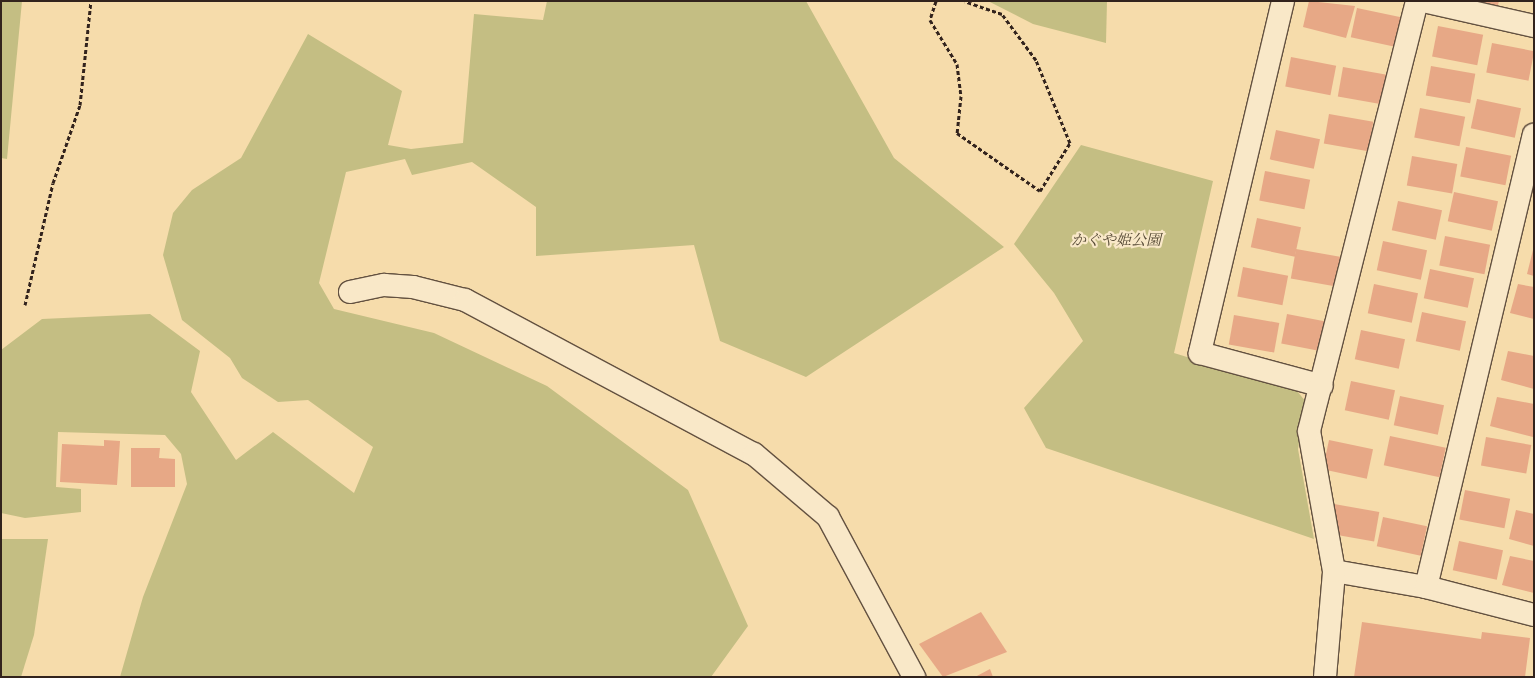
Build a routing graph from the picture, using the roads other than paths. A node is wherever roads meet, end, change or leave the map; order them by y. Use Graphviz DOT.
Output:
graph roads {
  1 [pos="1283,1"];
  2 [pos="1417,1"];
  3 [pos="1423,1"];
  4 [pos="1534,26"];
  5 [pos="1534,135"];
  6 [pos="350,292"];
  7 [pos="1322,386"];
  8 [pos="1334,571"];
  9 [pos="1426,587"];
  10 [pos="1534,615"];
  11 [pos="914,677"];
  12 [pos="1325,677"];
  1 -- 7 [label="street"];
  2 -- 7 [label="street"];
  3 -- 4 [label="street"];
  5 -- 9 [label="street"];
  6 -- 11 [label="street"];
  7 -- 8 [label="street"];
  8 -- 9 [label="street"];
  8 -- 12 [label="street"];
  9 -- 10 [label="street"];
}
